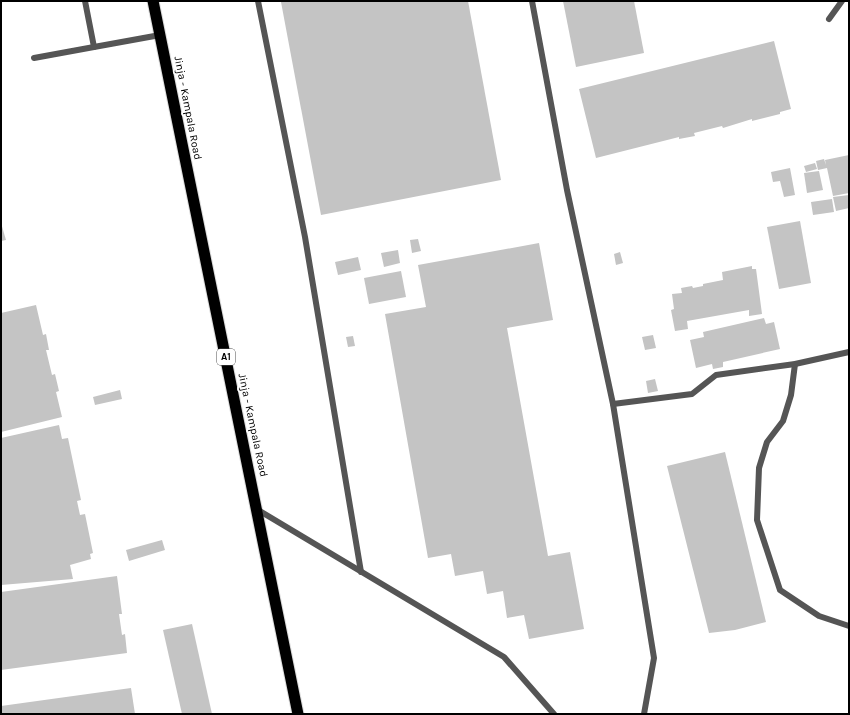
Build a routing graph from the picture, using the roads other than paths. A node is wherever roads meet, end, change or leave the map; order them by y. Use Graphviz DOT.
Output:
graph roads {
  1 [pos="85,1"];
  2 [pos="153,1"];
  3 [pos="258,1"];
  4 [pos="532,1"];
  5 [pos="842,1"];
  6 [pos="829,19"];
  7 [pos="160,35"];
  8 [pos="94,47"];
  9 [pos="34,58"];
  10 [pos="849,352"];
  11 [pos="795,364"];
  12 [pos="613,404"];
  13 [pos="258,510"];
  14 [pos="361,572"];
  15 [pos="849,626"];
  16 [pos="298,714"];
  17 [pos="554,714"];
  18 [pos="644,714"];
  1 -- 8 [label="lane"];
  2 -- 7 [label="highway, Jinja - Kampala Road / A1"];
  3 -- 14 [label="lane"];
  4 -- 12 [label="lane"];
  5 -- 6 [label="lane"];
  7 -- 8 [label="lane"];
  7 -- 13 [label="highway, Jinja - Kampala Road / A1"];
  8 -- 9 [label="lane"];
  10 -- 11 [label="lane"];
  11 -- 12 [label="lane"];
  11 -- 15 [label="lane"];
  12 -- 18 [label="lane"];
  13 -- 14 [label="lane"];
  13 -- 16 [label="highway, Jinja - Kampala Road / A1"];
  14 -- 17 [label="lane"];
}
